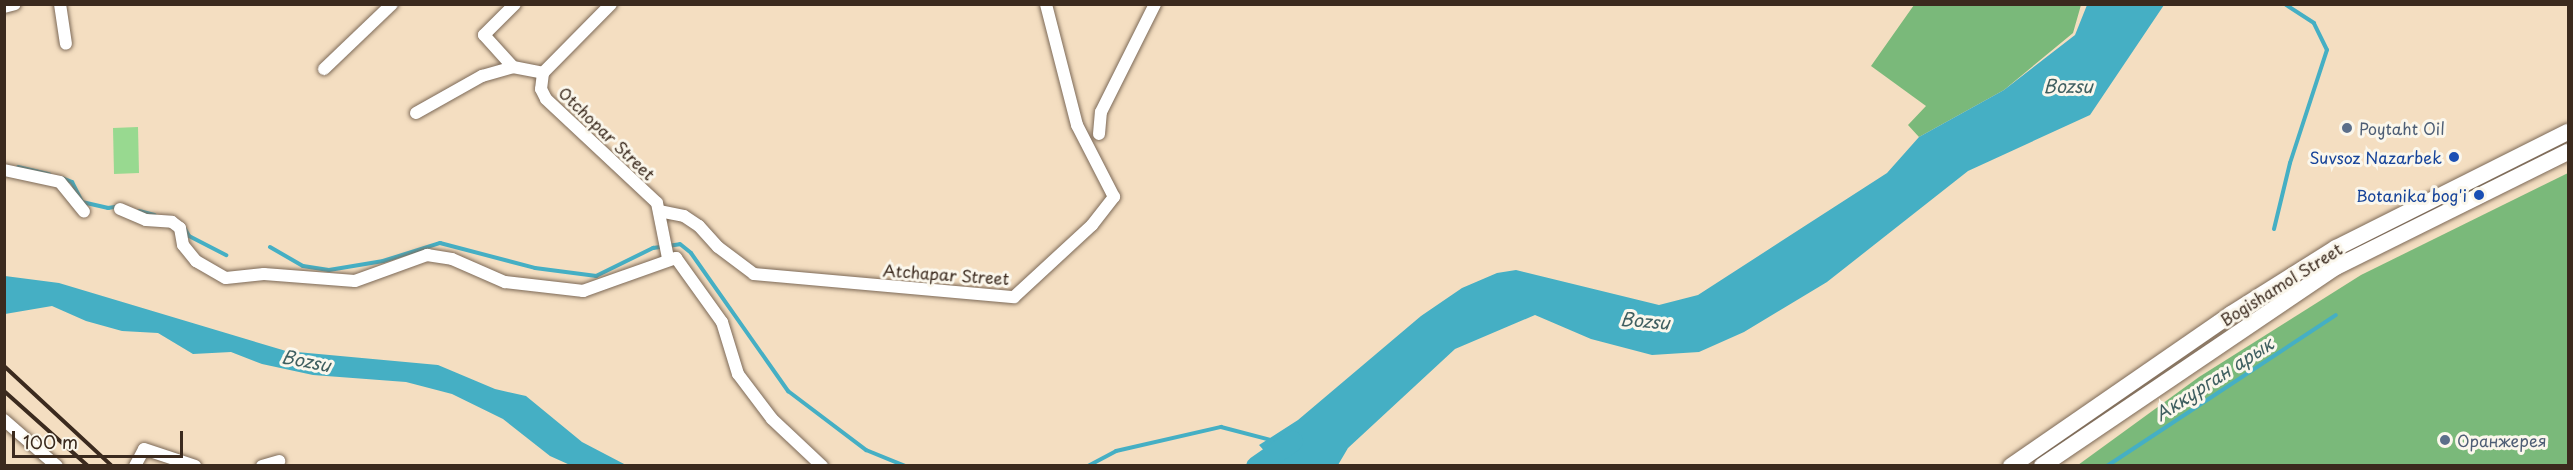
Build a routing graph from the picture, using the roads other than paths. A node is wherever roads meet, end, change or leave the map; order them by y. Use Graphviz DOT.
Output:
graph roads {
  1 [pos="15,4"];
  2 [pos="60,4"];
  3 [pos="392,4"];
  4 [pos="515,4"];
  5 [pos="611,4"];
  6 [pos="1046,4"];
  7 [pos="1155,4"];
  8 [pos="4,7"];
  9 [pos="66,44"];
  10 [pos="513,67"];
  11 [pos="324,69"];
  12 [pos="543,73"];
  13 [pos="416,113"];
  14 [pos="2568,132"];
  15 [pos="1099,134"];
  16 [pos="2568,152"];
  17 [pos="4,170"];
  18 [pos="120,209"];
  19 [pos="659,211"];
  20 [pos="84,212"];
  21 [pos="2390,229"];
  22 [pos="668,258"];
  23 [pos="2144,374"];
  24 [pos="2154,389"];
  25 [pos="4,420"];
  26 [pos="279,461"];
  27 [pos="57,465"];
  28 [pos="135,465"];
  29 [pos="195,465"];
  30 [pos="262,465"];
  31 [pos="822,465"];
  32 [pos="2011,465"];
  33 [pos="2042,465"];
  1 -- 8 [label="street"];
  2 -- 9 [label="street"];
  3 -- 11 [label="street"];
  4 -- 10 [label="street"];
  5 -- 12 [label="street"];
  6 -- 19 [label="street, Atchapar Street"];
  7 -- 15 [label="street"];
  10 -- 12 [label="street"];
  10 -- 13 [label="street"];
  12 -- 19 [label="street, Otchopar Street"];
  14 -- 21 [label="main road, Bogishamol Street"];
  16 -- 21 [label="main road, Bogishamol Street"];
  17 -- 20 [label="street"];
  18 -- 22 [label="street"];
  19 -- 22 [label="street, Otchopar Street"];
  21 -- 23 [label="main road, Bogishamol Street"];
  21 -- 24 [label="main road, Bogishamol Street"];
  22 -- 31 [label="street"];
  23 -- 24 [label="main road"];
  23 -- 32 [label="main road, Bogishamol Street"];
  24 -- 33 [label="main road, Bogishamol Street"];
  25 -- 27 [label="street"];
  26 -- 30 [label="street"];
  28 -- 29 [label="street"];
}
